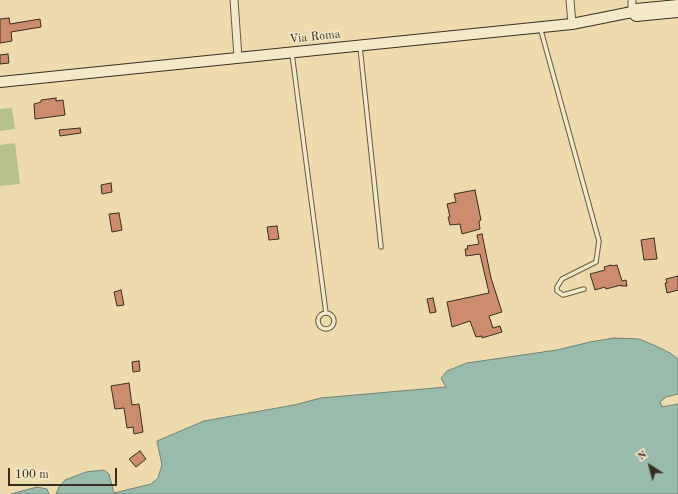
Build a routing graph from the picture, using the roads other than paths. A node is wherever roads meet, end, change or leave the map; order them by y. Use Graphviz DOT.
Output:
graph roads {
  1 [pos="234,0"];
  2 [pos="570,0"];
  3 [pos="632,0"];
  4 [pos="678,5"];
  5 [pos="632,12"];
  6 [pos="678,12"];
  7 [pos="572,24"];
  8 [pos="540,27"];
  9 [pos="360,45"];
  10 [pos="291,52"];
  11 [pos="238,57"];
  12 [pos="0,82"];
  13 [pos="381,247"];
  14 [pos="584,289"];
  15 [pos="326,313"];
  1 -- 11 [label="street"];
  2 -- 7 [label="street"];
  3 -- 5 [label="street"];
  4 -- 5 [label="street, Via Roma"];
  5 -- 6 [label="street, Via Roma"];
  5 -- 7 [label="street, Via Roma"];
  7 -- 8 [label="street, Via Roma"];
  8 -- 9 [label="street, Via Roma"];
  8 -- 14 [label="lane"];
  9 -- 10 [label="street, Via Roma"];
  9 -- 13 [label="lane"];
  10 -- 11 [label="street, Via Roma"];
  10 -- 15 [label="lane"];
  11 -- 12 [label="street, Via Roma"];
  15 -- 15 [label="lane"];
}
